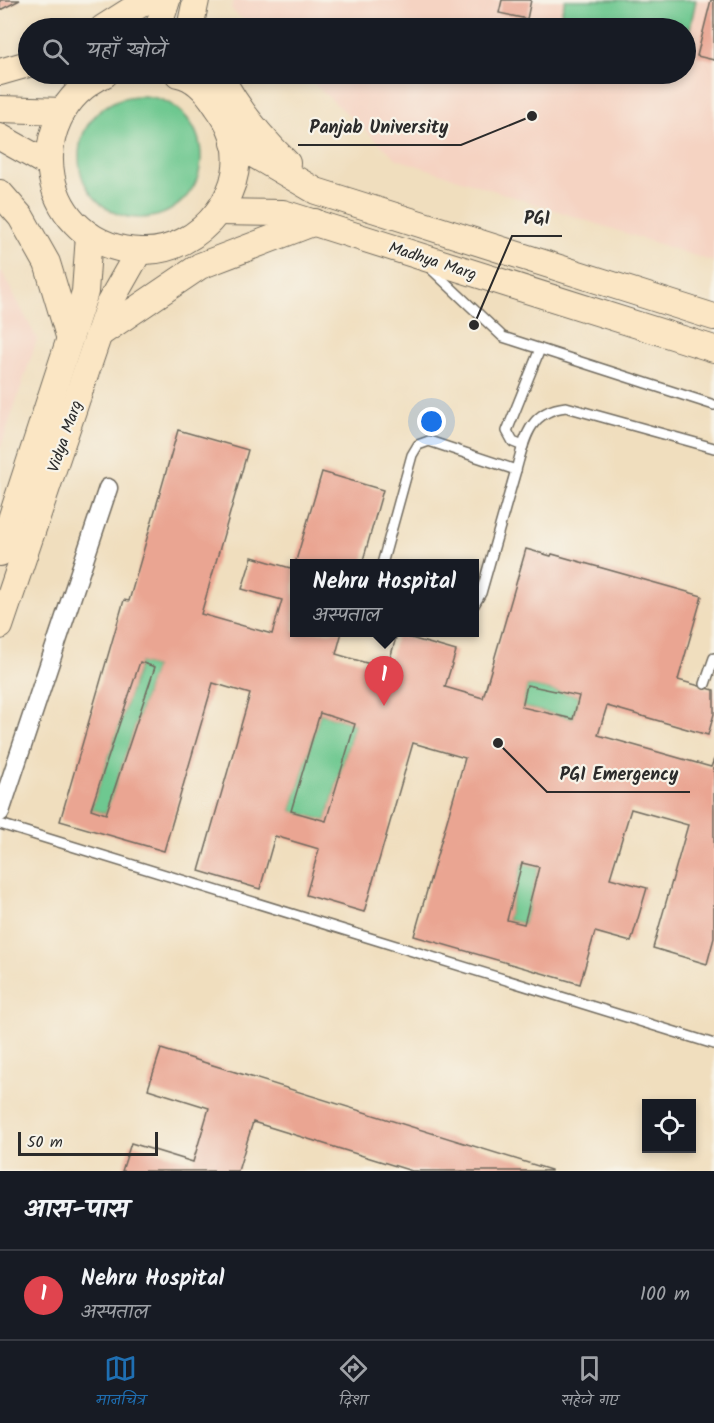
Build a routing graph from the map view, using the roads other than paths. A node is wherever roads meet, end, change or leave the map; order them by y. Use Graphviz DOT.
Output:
graph roads {
  1 [pos="147,0"];
  2 [pos="167,0"];
  3 [pos="119,18"];
  4 [pos="161,18"];
  5 [pos="18,67"];
  6 [pos="0,72"];
  7 [pos="87,84"];
  8 [pos="198,84"];
  9 [pos="224,84"];
  10 [pos="0,109"];
  11 [pos="63,111"];
  12 [pos="0,138"];
  13 [pos="234,143"];
  14 [pos="50,165"];
  15 [pos="316,191"];
  16 [pos="0,193"];
  17 [pos="218,212"];
  18 [pos="315,222"];
  19 [pos="89,235"];
  20 [pos="140,251"];
  21 [pos="415,255"];
  22 [pos="714,317"];
  23 [pos="98,335"];
  24 [pos="69,336"];
  25 [pos="540,349"];
  26 [pos="714,349"];
  27 [pos="714,405"];
  28 [pos="523,446"];
  29 [pos="714,448"];
  30 [pos="516,470"];
  31 [pos="108,488"];
  32 [pos="0,553"];
  33 [pos="383,559"];
  34 [pos="479,598"];
  35 [pos="0,626"];
  36 [pos="714,658"];
  37 [pos="705,684"];
  38 [pos="0,812"];
  39 [pos="0,824"];
  40 [pos="714,1044"];
  1 -- 3 [label="main road"];
  2 -- 4 [label="main road"];
  5 -- 6 [label="main road"];
  7 -- 11 [label="main road"];
  8 -- 13 [label="main road"];
  9 -- 15 [label="main road"];
  10 -- 11 [label="main road"];
  11 -- 14 [label="main road"];
  12 -- 14 [label="main road"];
  13 -- 15 [label="main road, Madhya Marg"];
  13 -- 17 [label="main road"];
  14 -- 19 [label="main road"];
  15 -- 22 [label="main road, Madhya Marg"];
  16 -- 24 [label="main road"];
  17 -- 18 [label="main road, Madhya Marg"];
  17 -- 20 [label="main road"];
  18 -- 21 [label="main road, Madhya Marg"];
  18 -- 23 [label="main road"];
  19 -- 20 [label="main road"];
  19 -- 24 [label="main road, Vidya Marg"];
  20 -- 23 [label="main road, Vidya Marg"];
  21 -- 25 [label="lane"];
  21 -- 26 [label="main road, Madhya Marg"];
  23 -- 35 [label="main road, Vidya Marg"];
  24 -- 32 [label="main road, Vidya Marg"];
  25 -- 27 [label="lane"];
  25 -- 28 [label="lane"];
  28 -- 29 [label="lane"];
  28 -- 30 [label="lane"];
  30 -- 33 [label="lane"];
  30 -- 34 [label="lane"];
  31 -- 38 [label="street"];
  36 -- 37 [label="lane"];
  39 -- 40 [label="lane"];
}
